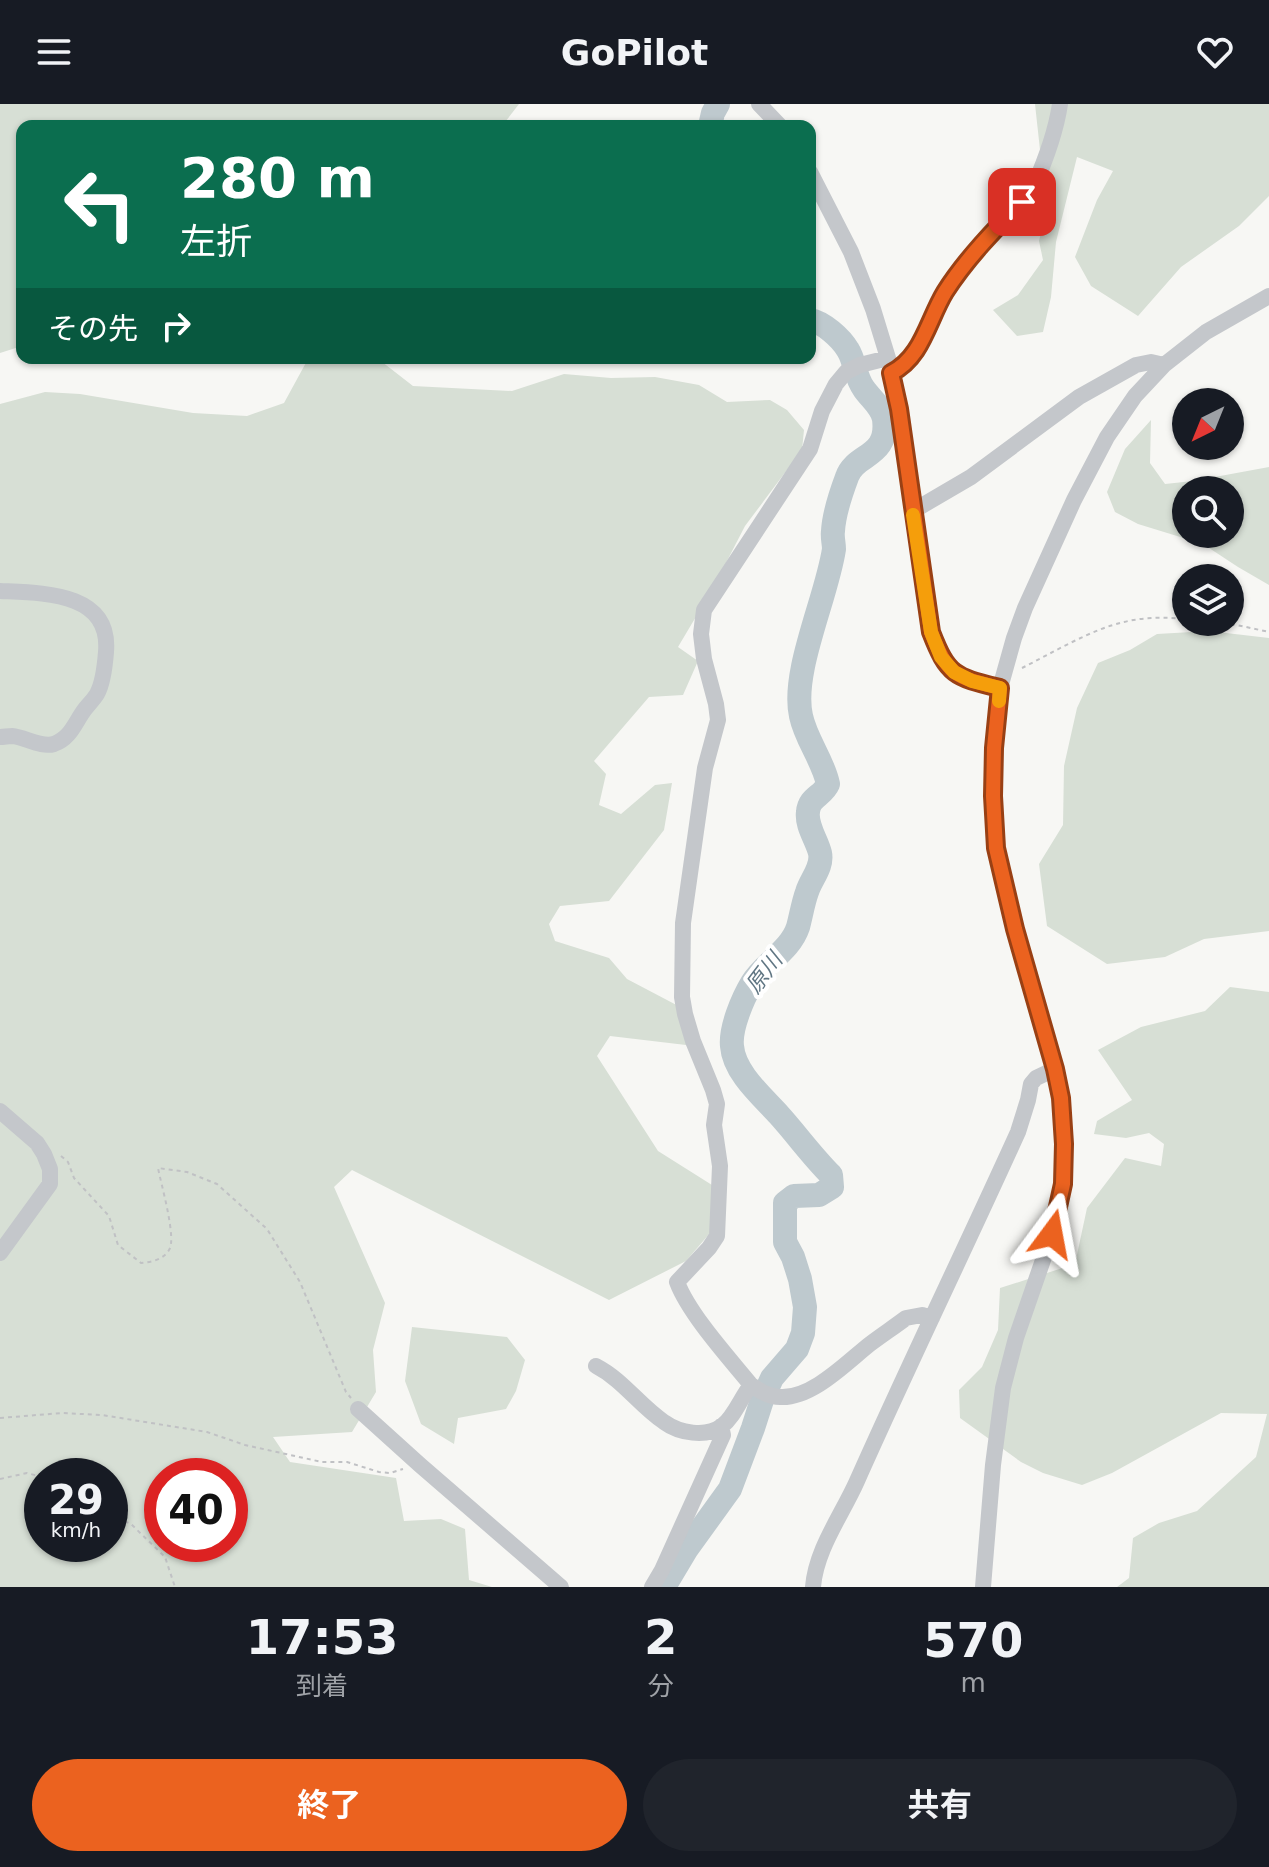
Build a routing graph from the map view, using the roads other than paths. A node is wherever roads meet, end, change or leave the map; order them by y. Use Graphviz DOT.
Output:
graph roads {
  1 [pos="759,104"];
  2 [pos="1060,104"];
  3 [pos="774,120"];
  4 [pos="816,184"];
  5 [pos="1269,296"];
  6 [pos="1164,365"];
  7 [pos="889,366"];
  8 [pos="913,511"];
  9 [pos="0,591"];
  10 [pos="1000,688"];
  11 [pos="0,737"];
  12 [pos="1055,1069"];
  13 [pos="0,1111"];
  14 [pos="0,1253"];
  15 [pos="932,1318"];
  16 [pos="596,1366"];
  17 [pos="761,1391"];
  18 [pos="358,1409"];
  19 [pos="721,1426"];
  20 [pos="561,1587"];
  21 [pos="652,1587"];
  22 [pos="813,1587"];
  23 [pos="983,1587"];
  1 -- 3 [label="street"];
  2 -- 7 [label="street"];
  4 -- 7 [label="street"];
  5 -- 6 [label="street"];
  6 -- 8 [label="street"];
  6 -- 10 [label="street"];
  7 -- 8 [label="street"];
  7 -- 17 [label="street"];
  8 -- 10 [label="street"];
  9 -- 11 [label="street"];
  10 -- 12 [label="street"];
  12 -- 15 [label="street"];
  12 -- 23 [label="street"];
  13 -- 14 [label="street"];
  15 -- 17 [label="street"];
  15 -- 22 [label="street"];
  16 -- 19 [label="street"];
  17 -- 19 [label="street"];
  18 -- 20 [label="street"];
  19 -- 21 [label="street"];
}
